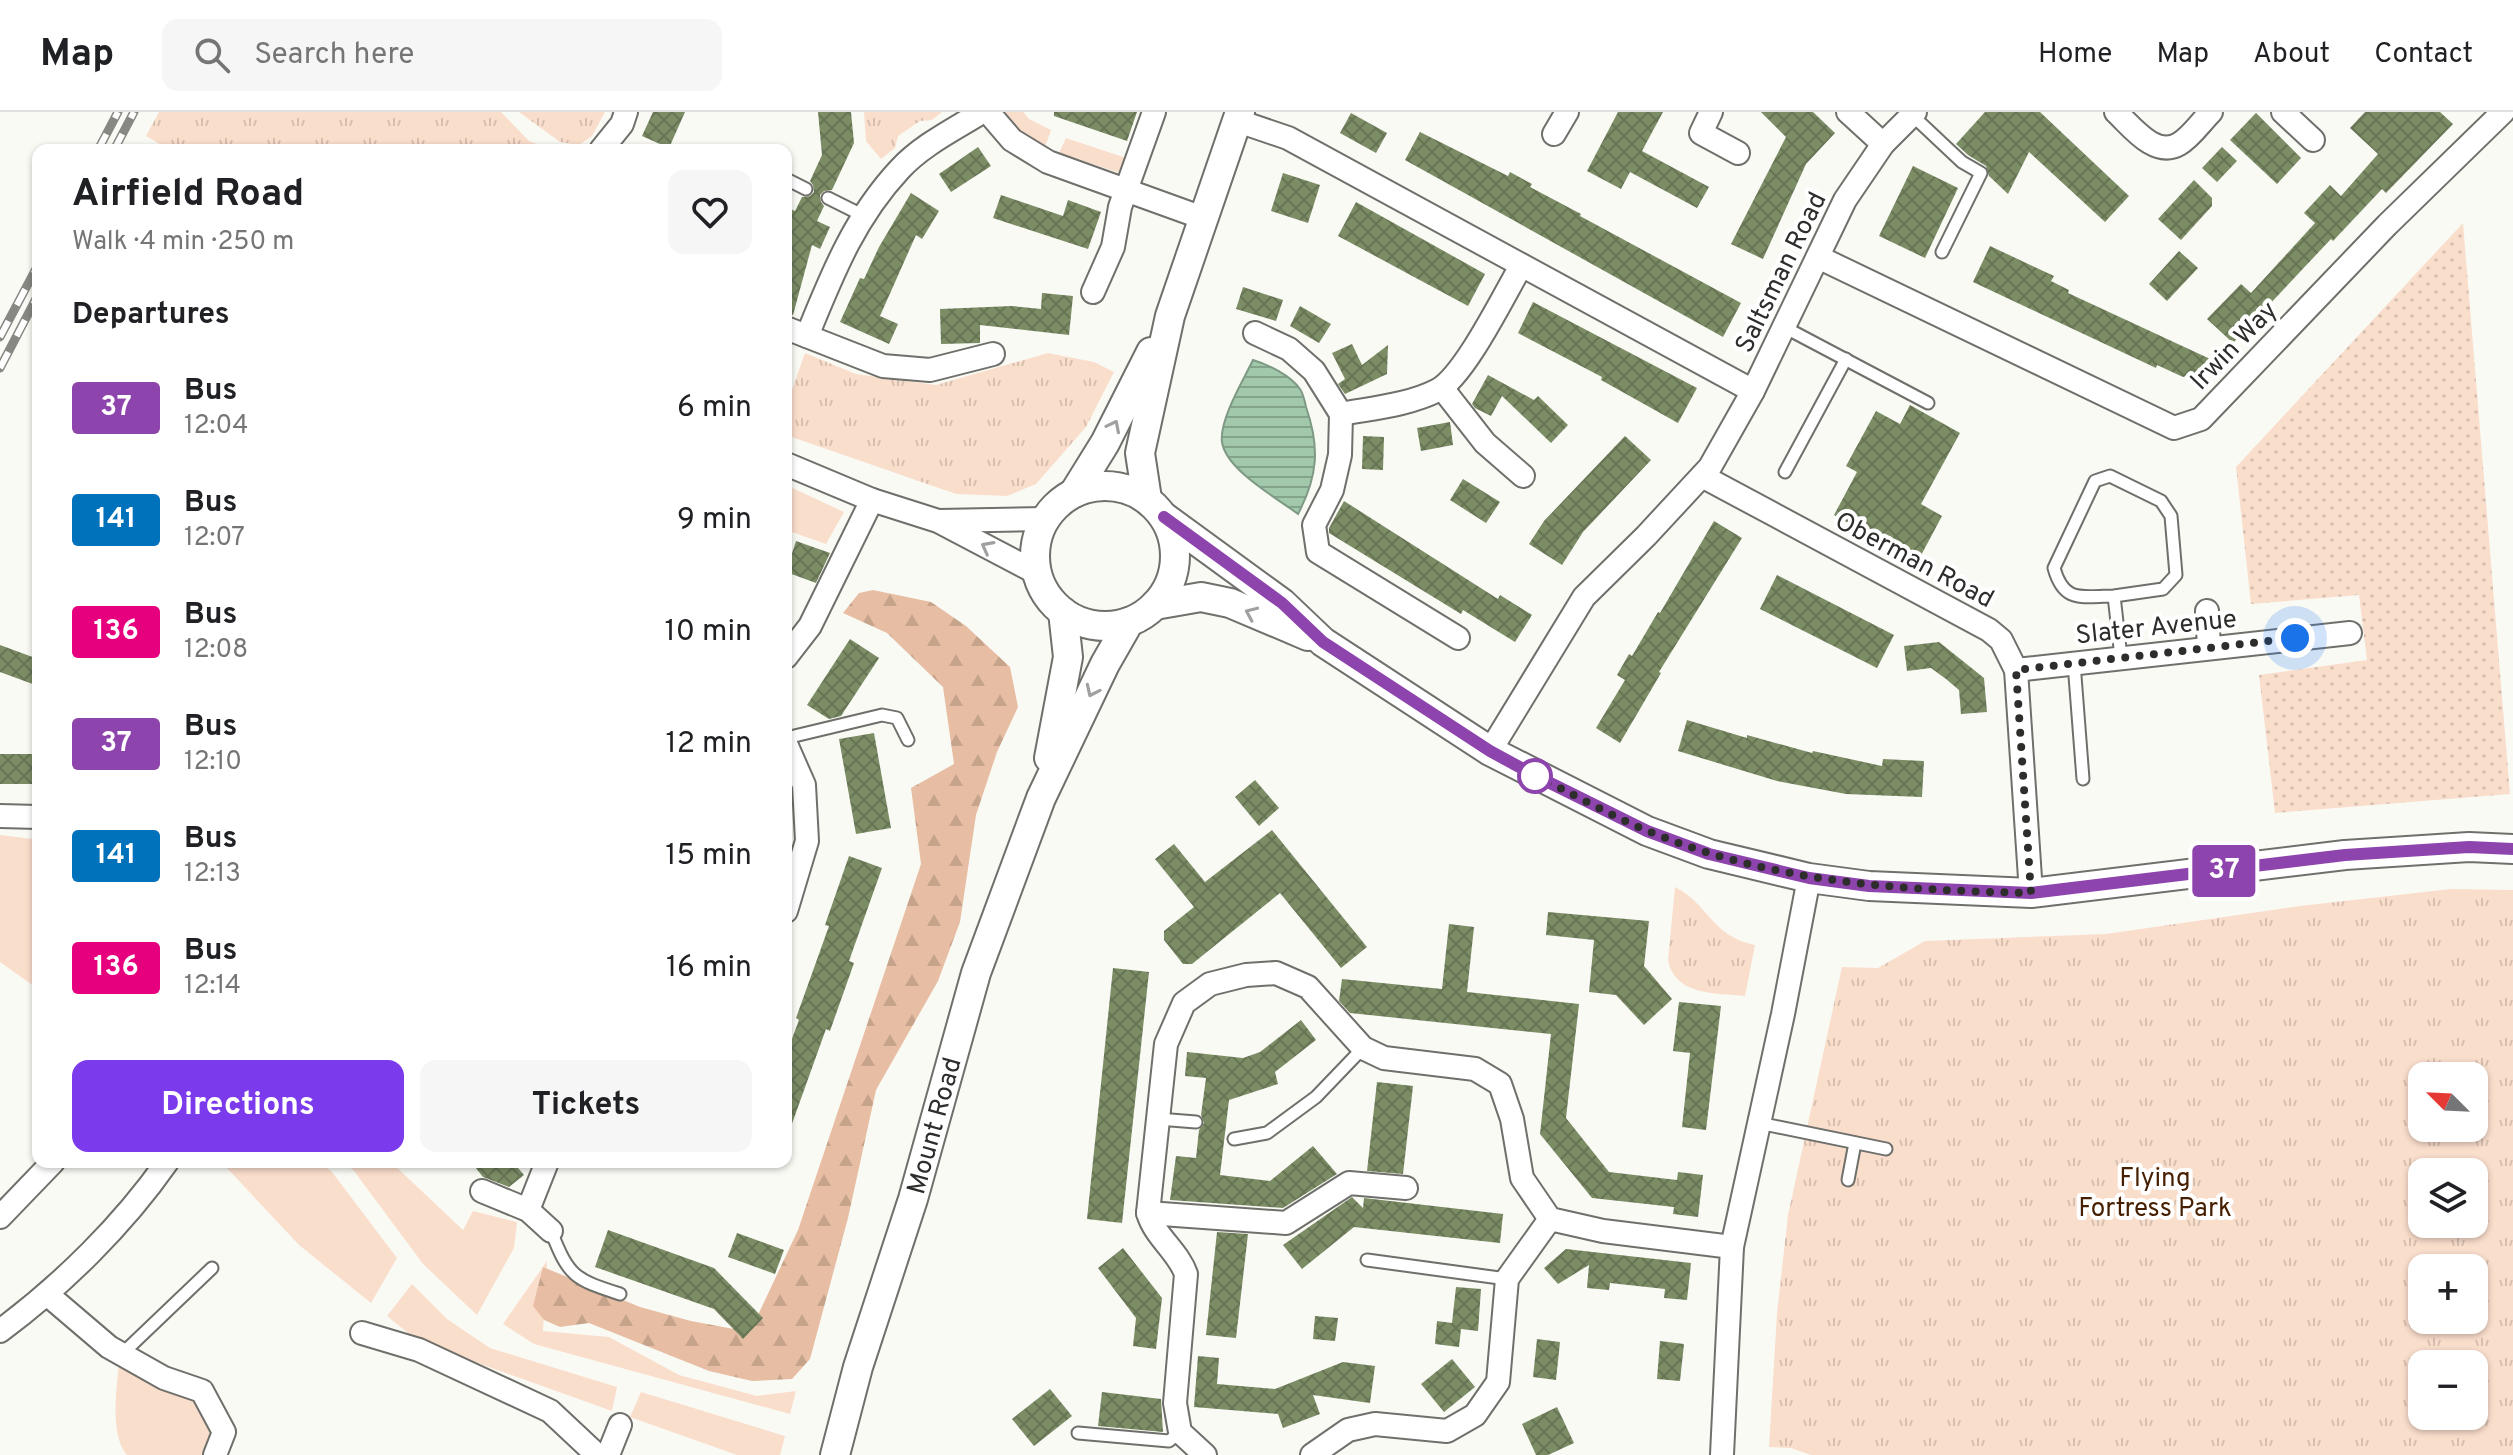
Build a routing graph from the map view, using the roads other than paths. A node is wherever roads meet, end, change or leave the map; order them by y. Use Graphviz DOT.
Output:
graph roads {
  1 [pos="626,112"];
  2 [pos="985,112"];
  3 [pos="1154,112"];
  4 [pos="1567,112"];
  5 [pos="1711,112"];
  6 [pos="1848,112"];
  7 [pos="2116,112"];
  8 [pos="2211,112"];
  9 [pos="2283,112"];
  10 [pos="2503,112"];
  11 [pos="1913,113"];
  12 [pos="1239,117"];
  13 [pos="1554,134"];
  14 [pos="2313,140"];
  15 [pos="606,144"];
  16 [pos="1883,144"];
  17 [pos="1738,153"];
  18 [pos="792,182"];
  19 [pos="806,189"];
  20 [pos="1125,192"];
  21 [pos="828,198"];
  22 [pos="862,215"];
  23 [pos="1203,218"];
  24 [pos="1942,252"];
  25 [pos="1818,257"];
  26 [pos="1521,266"];
  27 [pos="1093,292"];
  28 [pos="1170,316"];
  29 [pos="1784,327"];
  30 [pos="796,332"];
  31 [pos="1255,333"];
  32 [pos="993,354"];
  33 [pos="1846,359"];
  34 [pos="1442,388"];
  35 [pos="1753,391"];
  36 [pos="1928,403"];
  37 [pos="1341,414"];
  38 [pos="792,467"];
  39 [pos="1706,472"];
  40 [pos="1785,472"];
  41 [pos="1523,476"];
  42 [pos="1074,493"];
  43 [pos="872,500"];
  44 [pos="1156,508"];
  45 [pos="1045,519"];
  46 [pos="938,521"];
  47 [pos="1037,573"];
  48 [pos="2114,596"];
  49 [pos="1155,605"];
  50 [pos="2207,611"];
  51 [pos="1063,612"];
  52 [pos="1129,622"];
  53 [pos="2350,633"];
  54 [pos="1458,638"];
  55 [pos="1323,642"];
  56 [pos="2209,647"];
  57 [pos="792,649"];
  58 [pos="2121,657"];
  59 [pos="2074,663"];
  60 [pos="2016,670"];
  61 [pos="792,739"];
  62 [pos="908,740"];
  63 [pos="1490,751"];
  64 [pos="792,756"];
  65 [pos="2083,779"];
  66 [pos="1041,798"];
  67 [pos="0,816"];
  68 [pos="32,817"];
  69 [pos="2513,849"];
  70 [pos="1809,878"];
  71 [pos="792,891"];
  72 [pos="2031,893"];
  73 [pos="1363,1048"];
  74 [pos="1158,1119"];
  75 [pos="1196,1122"];
  76 [pos="1759,1123"];
  77 [pos="1234,1139"];
  78 [pos="1855,1143"];
  79 [pos="1886,1149"];
  80 [pos="47,1168"];
  81 [pos="163,1168"];
  82 [pos="545,1168"];
  83 [pos="1848,1180"];
  84 [pos="1406,1188"];
  85 [pos="482,1191"];
  86 [pos="528,1210"];
  87 [pos="1148,1213"];
  88 [pos="0,1217"];
  89 [pos="1550,1219"];
  90 [pos="551,1231"];
  91 [pos="1732,1247"];
  92 [pos="1367,1260"];
  93 [pos="212,1268"];
  94 [pos="1507,1279"];
  95 [pos="620,1294"];
  96 [pos="48,1295"];
  97 [pos="0,1331"];
  98 [pos="362,1333"];
  99 [pos="122,1354"];
  100 [pos="620,1425"];
  101 [pos="1180,1432"];
  102 [pos="1078,1433"];
  103 [pos="215,1455"];
  104 [pos="597,1455"];
  105 [pos="608,1455"];
  106 [pos="835,1455"];
  107 [pos="1205,1455"];
  108 [pos="1312,1455"];
  109 [pos="1722,1455"];
  1 -- 15 [label="street"];
  2 -- 20 [label="street"];
  2 -- 22 [label="street"];
  3 -- 20 [label="street"];
  4 -- 13 [label="street"];
  5 -- 17 [label="street"];
  6 -- 16 [label="street"];
  7 -- 8 [label="street"];
  9 -- 14 [label="street"];
  10 -- 25 [label="street, Irwin Way"];
  11 -- 16 [label="street, Saltsman Road"];
  11 -- 24 [label="lane"];
  12 -- 23 [label="street"];
  12 -- 26 [label="street"];
  16 -- 25 [label="street, Saltsman Road"];
  18 -- 19 [label="lane"];
  20 -- 23 [label="street"];
  20 -- 27 [label="street"];
  21 -- 22 [label="lane"];
  22 -- 30 [label="street"];
  23 -- 28 [label="street"];
  25 -- 29 [label="street, Saltsman Road"];
  26 -- 34 [label="street"];
  26 -- 35 [label="street"];
  42 -- 28 [label="street, one-way"];
  28 -- 44 [label="street"];
  29 -- 33 [label="lane"];
  29 -- 35 [label="street, Saltsman Road"];
  30 -- 32 [label="street"];
  31 -- 37 [label="street"];
  33 -- 36 [label="lane"];
  33 -- 40 [label="lane"];
  34 -- 37 [label="street"];
  34 -- 41 [label="street"];
  35 -- 39 [label="street, Saltsman Road"];
  37 -- 54 [label="street"];
  38 -- 43 [label="street"];
  39 -- 60 [label="street, Oberman Road"];
  39 -- 63 [label="street, Saltsman Road"];
  42 -- 44 [label="street"];
  42 -- 45 [label="street"];
  43 -- 46 [label="street"];
  43 -- 57 [label="street"];
  44 -- 49 [label="street"];
  44 -- 55 [label="street"];
  45 -- 46 [label="street"];
  45 -- 47 [label="street"];
  47 -- 46 [label="street, one-way"];
  47 -- 51 [label="street"];
  48 -- 48 [label="lane"];
  48 -- 58 [label="lane"];
  49 -- 52 [label="street"];
  55 -- 49 [label="street, one-way"];
  50 -- 56 [label="street"];
  51 -- 52 [label="street"];
  51 -- 66 [label="street, Mount Road"];
  52 -- 66 [label="street, Mount Road, one-way"];
  53 -- 56 [label="street, Slater Avenue"];
  55 -- 63 [label="street"];
  56 -- 58 [label="street, Slater Avenue"];
  58 -- 59 [label="street, Slater Avenue"];
  59 -- 60 [label="street, Slater Avenue"];
  59 -- 65 [label="lane"];
  60 -- 72 [label="street, Oberman Road"];
  61 -- 62 [label="lane"];
  63 -- 70 [label="street"];
  64 -- 71 [label="street"];
  66 -- 106 [label="street, Mount Road"];
  67 -- 68 [label="street"];
  69 -- 72 [label="street"];
  70 -- 72 [label="street"];
  70 -- 76 [label="street"];
  73 -- 74 [label="street"];
  73 -- 77 [label="lane"];
  73 -- 89 [label="street"];
  74 -- 75 [label="lane"];
  74 -- 87 [label="street"];
  76 -- 78 [label="lane"];
  76 -- 91 [label="street"];
  78 -- 79 [label="lane"];
  78 -- 83 [label="lane"];
  80 -- 88 [label="street"];
  81 -- 96 [label="street"];
  82 -- 86 [label="street"];
  84 -- 87 [label="street"];
  85 -- 86 [label="street"];
  86 -- 90 [label="street"];
  87 -- 101 [label="street"];
  89 -- 91 [label="street"];
  89 -- 94 [label="street"];
  90 -- 95 [label="lane"];
  91 -- 109 [label="street"];
  92 -- 94 [label="lane"];
  93 -- 99 [label="lane"];
  94 -- 108 [label="street"];
  96 -- 97 [label="street"];
  96 -- 99 [label="street"];
  98 -- 104 [label="street"];
  99 -- 103 [label="street"];
  100 -- 105 [label="street"];
  101 -- 102 [label="lane"];
  101 -- 107 [label="street"];
}
